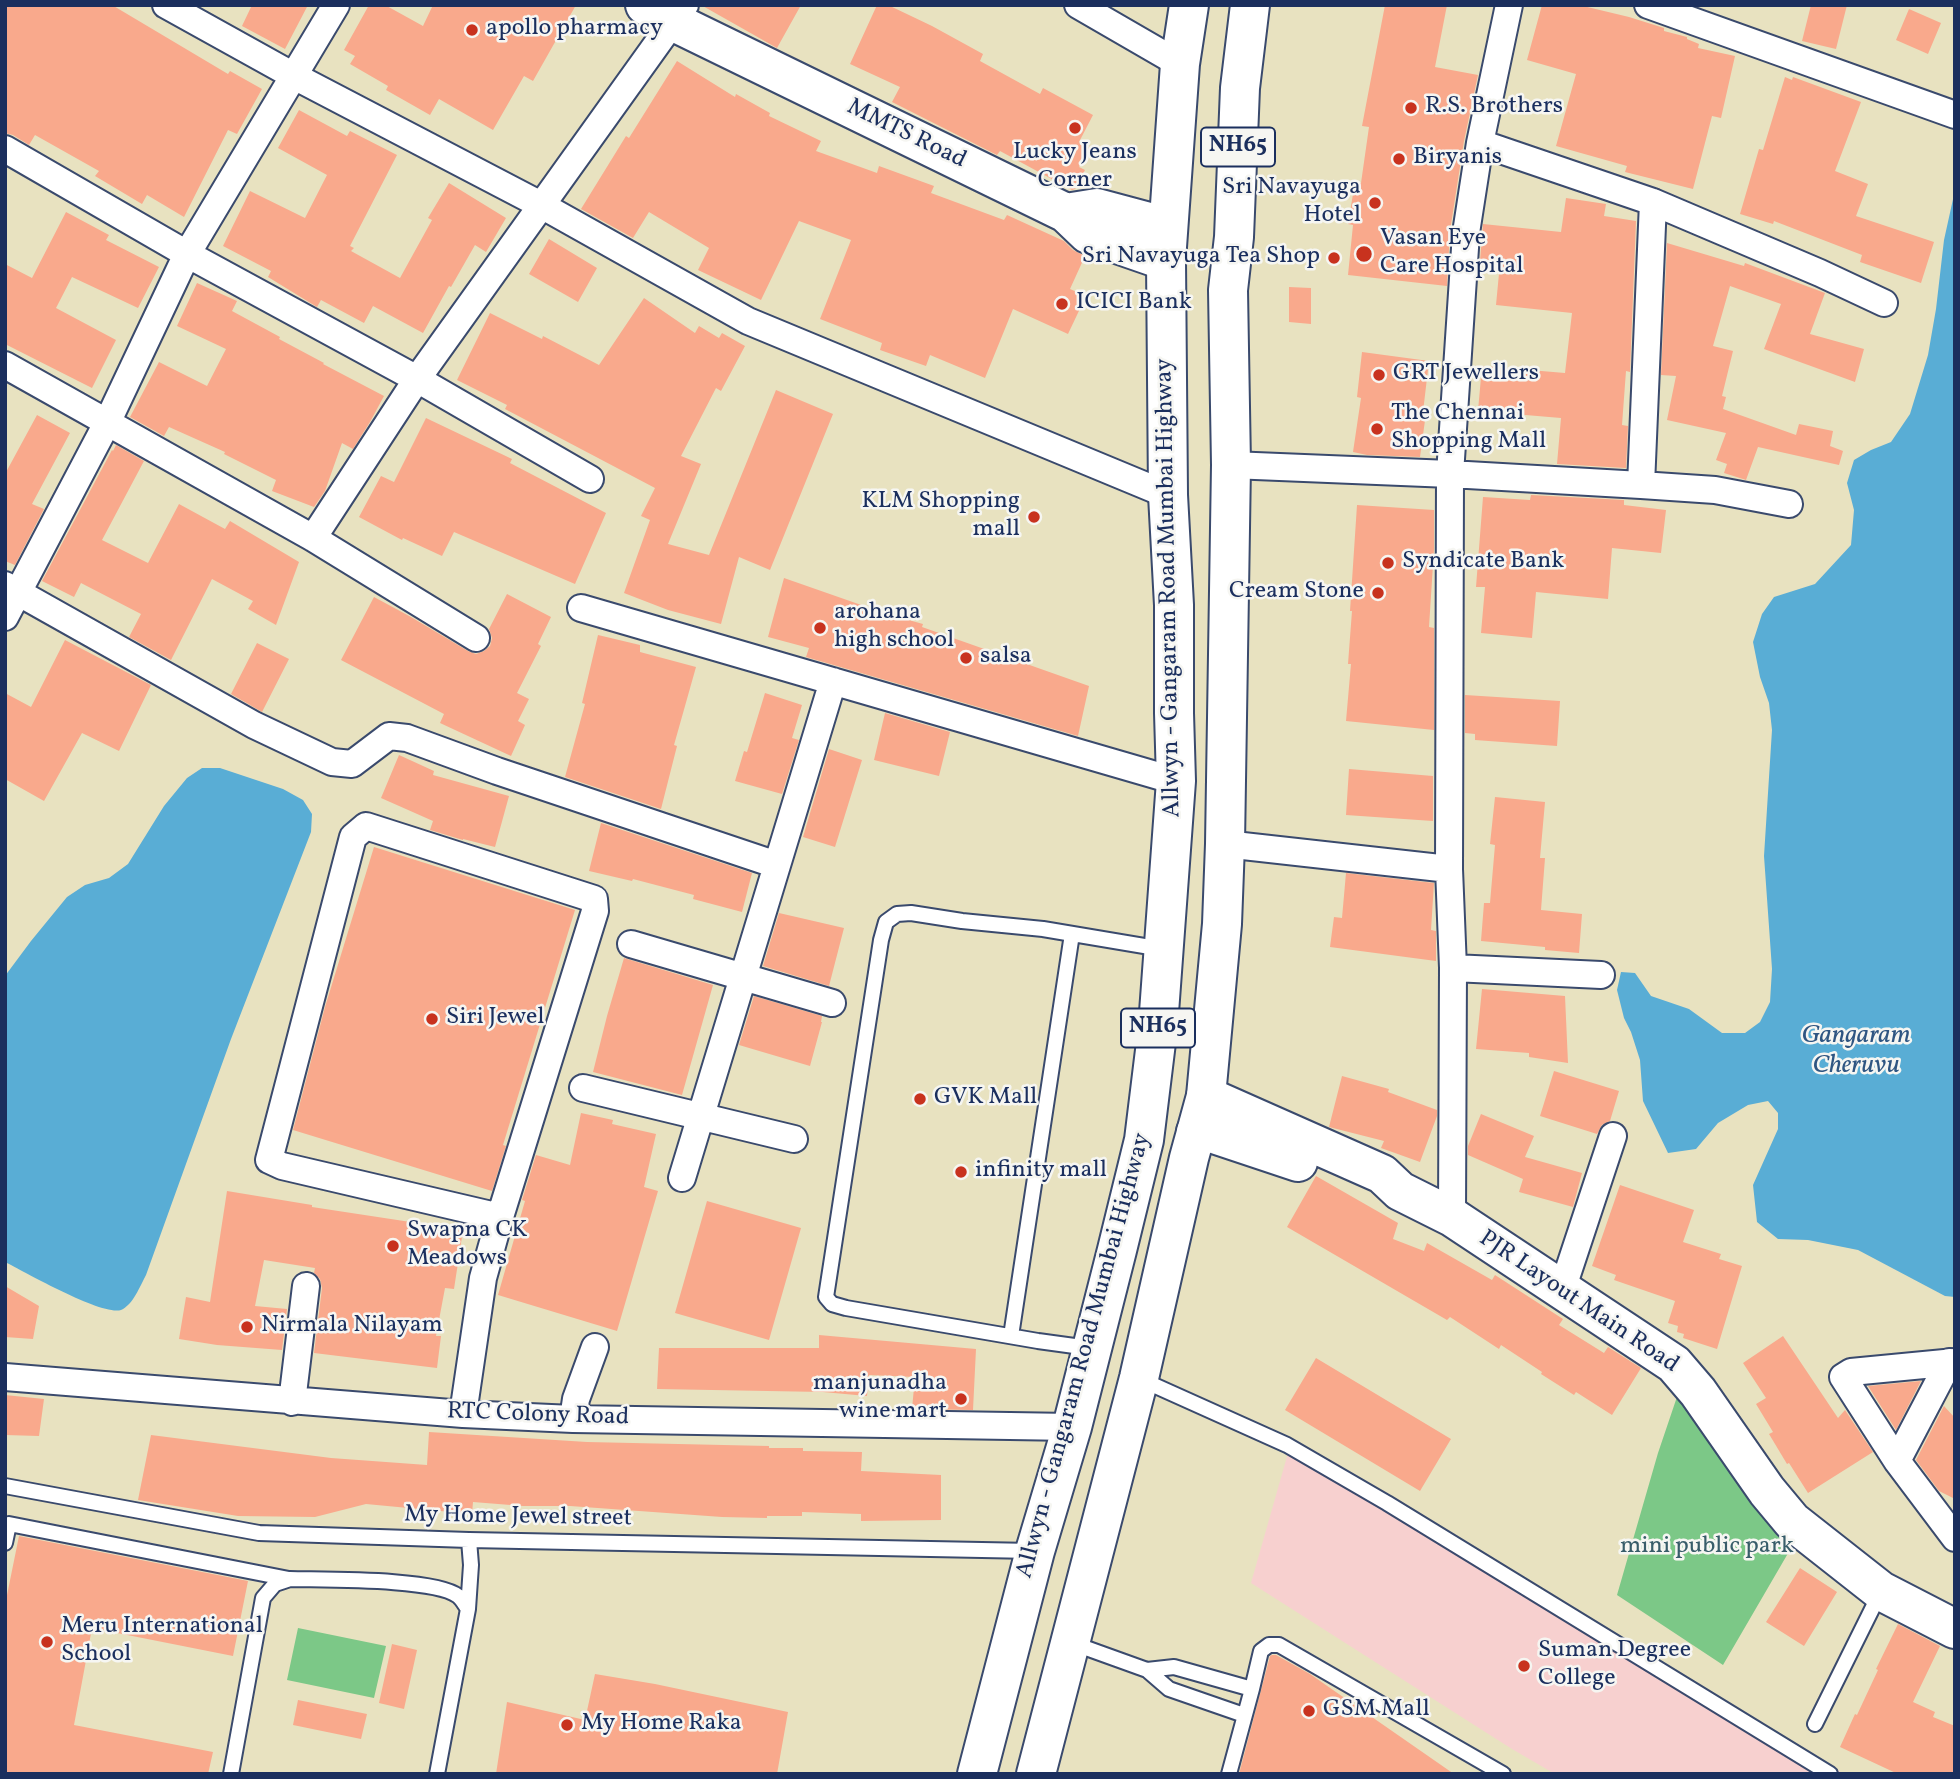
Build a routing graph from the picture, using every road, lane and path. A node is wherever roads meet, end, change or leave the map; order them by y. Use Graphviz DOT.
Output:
graph roads {
  1 [pos="166,5"];
  2 [pos="336,5"];
  3 [pos="1078,5"];
  4 [pos="1189,5"];
  5 [pos="1250,5"];
  6 [pos="1508,5"];
  7 [pos="1647,5"];
  8 [pos="668,11"];
  9 [pos="1717,17"];
  10 [pos="1180,64"];
  11 [pos="294,76"];
  12 [pos="1955,114"];
  13 [pos="1480,143"];
  14 [pos="5,149"];
  15 [pos="1653,202"];
  16 [pos="541,205"];
  17 [pos="1167,244"];
  18 [pos="187,254"];
  19 [pos="1884,303"];
  20 [pos="5,365"];
  21 [pos="417,379"];
  22 [pos="107,423"];
  23 [pos="1231,465"];
  24 [pos="1450,474"];
  25 [pos="590,479"];
  26 [pos="1641,485"];
  27 [pos="1168,495"];
  28 [pos="1789,504"];
  29 [pos="313,538"];
  30 [pos="11,588"];
  31 [pos="581,608"];
  32 [pos="5,617"];
  33 [pos="476,638"];
  34 [pos="1228,673"];
  35 [pos="1174,674"];
  36 [pos="832,681"];
  37 [pos="1227,721"];
  38 [pos="1174,722"];
  39 [pos="1176,781"];
  40 [pos="1224,844"];
  41 [pos="777,865"];
  42 [pos="1448,869"];
  43 [pos="1072,934"];
  44 [pos="631,944"];
  45 [pos="1163,949"];
  46 [pos="1453,968"];
  47 [pos="1601,975"];
  48 [pos="743,978"];
  49 [pos="832,1003"];
  50 [pos="583,1088"];
  51 [pos="1201,1114"];
  52 [pos="701,1116"];
  53 [pos="1613,1136"];
  54 [pos="794,1139"];
  55 [pos="682,1178"];
  56 [pos="500,1217"];
  57 [pos="1452,1217"];
  58 [pos="306,1286"];
  59 [pos="1562,1290"];
  60 [pos="1011,1336"];
  61 [pos="595,1347"];
  62 [pos="1092,1348"];
  63 [pos="1952,1362"];
  64 [pos="5,1377"];
  65 [pos="1139,1378"];
  66 [pos="292,1402"];
  67 [pos="463,1414"];
  68 [pos="573,1419"];
  69 [pos="1072,1427"];
  70 [pos="1897,1461"];
  71 [pos="5,1486"];
  72 [pos="1955,1538"];
  73 [pos="469,1540"];
  74 [pos="5,1543"];
  75 [pos="1035,1551"];
  76 [pos="290,1579"];
  77 [pos="1881,1591"];
  78 [pos="468,1609"];
  79 [pos="1955,1629"];
  80 [pos="1070,1642"];
  81 [pos="1147,1670"];
  82 [pos="1252,1689"];
  83 [pos="1244,1715"];
  84 [pos="1815,1724"];
  85 [pos="231,1774"];
  86 [pos="436,1774"];
  87 [pos="977,1774"];
  88 [pos="1036,1774"];
  89 [pos="1229,1774"];
  90 [pos="1503,1774"];
  91 [pos="1830,1774"];
  1 -- 11 [label="street"];
  2 -- 11 [label="street"];
  3 -- 10 [label="street"];
  4 -- 10 [label="main road, NH65"];
  5 -- 23 [label="main road, Allwyn - Gangaram Road Mumbai Highway / NH65"];
  6 -- 13 [label="street"];
  7 -- 9 [label="street"];
  8 -- 16 [label="street"];
  8 -- 17 [label="main road, MMTS Road"];
  9 -- 12 [label="street"];
  10 -- 17 [label="main road, NH65"];
  11 -- 16 [label="street"];
  11 -- 18 [label="street"];
  13 -- 15 [label="street"];
  13 -- 24 [label="street"];
  14 -- 18 [label="street"];
  15 -- 19 [label="street"];
  15 -- 26 [label="street"];
  16 -- 21 [label="street"];
  16 -- 27 [label="street"];
  17 -- 27 [label="main road, Allwyn - Gangaram Road Mumbai Highway / NH65"];
  18 -- 21 [label="street"];
  18 -- 22 [label="street"];
  20 -- 22 [label="street"];
  21 -- 25 [label="street"];
  21 -- 29 [label="street"];
  22 -- 29 [label="street"];
  22 -- 30 [label="street"];
  23 -- 24 [label="street"];
  23 -- 34 [label="main road, Allwyn - Gangaram Road Mumbai Highway / NH65"];
  24 -- 26 [label="street"];
  24 -- 42 [label="street"];
  26 -- 28 [label="street"];
  27 -- 35 [label="main road, Allwyn - Gangaram Road Mumbai Highway / NH65"];
  29 -- 33 [label="street"];
  30 -- 32 [label="street"];
  30 -- 41 [label="street"];
  31 -- 36 [label="street"];
  34 -- 35 [label="main road"];
  34 -- 37 [label="main road, Allwyn - Gangaram Road Mumbai Highway / NH65"];
  35 -- 38 [label="main road, Allwyn - Gangaram Road Mumbai Highway / NH65"];
  36 -- 39 [label="street"];
  36 -- 41 [label="street"];
  37 -- 38 [label="main road"];
  37 -- 40 [label="main road, Allwyn - Gangaram Road Mumbai Highway / NH65"];
  38 -- 39 [label="main road, Allwyn - Gangaram Road Mumbai Highway / NH65"];
  39 -- 45 [label="main road, Allwyn - Gangaram Road Mumbai Highway / NH65"];
  40 -- 42 [label="street"];
  40 -- 51 [label="main road, Allwyn - Gangaram Road Mumbai Highway / NH65"];
  41 -- 48 [label="street"];
  42 -- 46 [label="street"];
  43 -- 45 [label="lane"];
  43 -- 60 [label="lane"];
  43 -- 60 [label="lane"];
  44 -- 48 [label="street"];
  45 -- 62 [label="main road, Allwyn - Gangaram Road Mumbai Highway / NH65"];
  46 -- 47 [label="street"];
  46 -- 57 [label="street"];
  48 -- 49 [label="street"];
  48 -- 52 [label="street"];
  50 -- 52 [label="street"];
  51 -- 57 [label="main road, PJR Layout Main Road"];
  51 -- 65 [label="main road, Allwyn - Gangaram Road Mumbai Highway / NH65"];
  52 -- 54 [label="street"];
  52 -- 55 [label="street"];
  53 -- 59 [label="street"];
  56 -- 56 [label="street"];
  56 -- 67 [label="street"];
  57 -- 59 [label="main road, PJR Layout Main Road"];
  58 -- 66 [label="street"];
  59 -- 77 [label="main road, PJR Layout Main Road"];
  60 -- 62 [label="lane"];
  61 -- 68 [label="street"];
  62 -- 69 [label="main road, Allwyn - Gangaram Road Mumbai Highway / NH65"];
  63 -- 70 [label="street"];
  63 -- 70 [label="street"];
  64 -- 66 [label="street, RTC Colony Road"];
  65 -- 80 [label="main road, Allwyn - Gangaram Road Mumbai Highway / NH65"];
  65 -- 91 [label="lane"];
  66 -- 67 [label="street, RTC Colony Road"];
  67 -- 68 [label="street, RTC Colony Road"];
  68 -- 69 [label="street, RTC Colony Road"];
  69 -- 75 [label="main road, Allwyn - Gangaram Road Mumbai Highway / NH65"];
  70 -- 72 [label="street"];
  71 -- 73 [label="lane, My Home Jewel street"];
  73 -- 75 [label="lane, My Home Jewel street"];
  73 -- 78 [label="lane"];
  74 -- 76 [label="lane"];
  75 -- 87 [label="main road, Allwyn - Gangaram Road Mumbai Highway / NH65"];
  76 -- 78 [label="lane"];
  76 -- 85 [label="lane"];
  77 -- 79 [label="main road, PJR Layout Main Road"];
  77 -- 84 [label="lane"];
  78 -- 86 [label="lane"];
  80 -- 81 [label="lane"];
  80 -- 88 [label="main road, Allwyn - Gangaram Road Mumbai Highway / NH65"];
  81 -- 82 [label="lane"];
  81 -- 83 [label="lane"];
  82 -- 83 [label="lane"];
  82 -- 90 [label="lane"];
  83 -- 89 [label="lane"];
}
